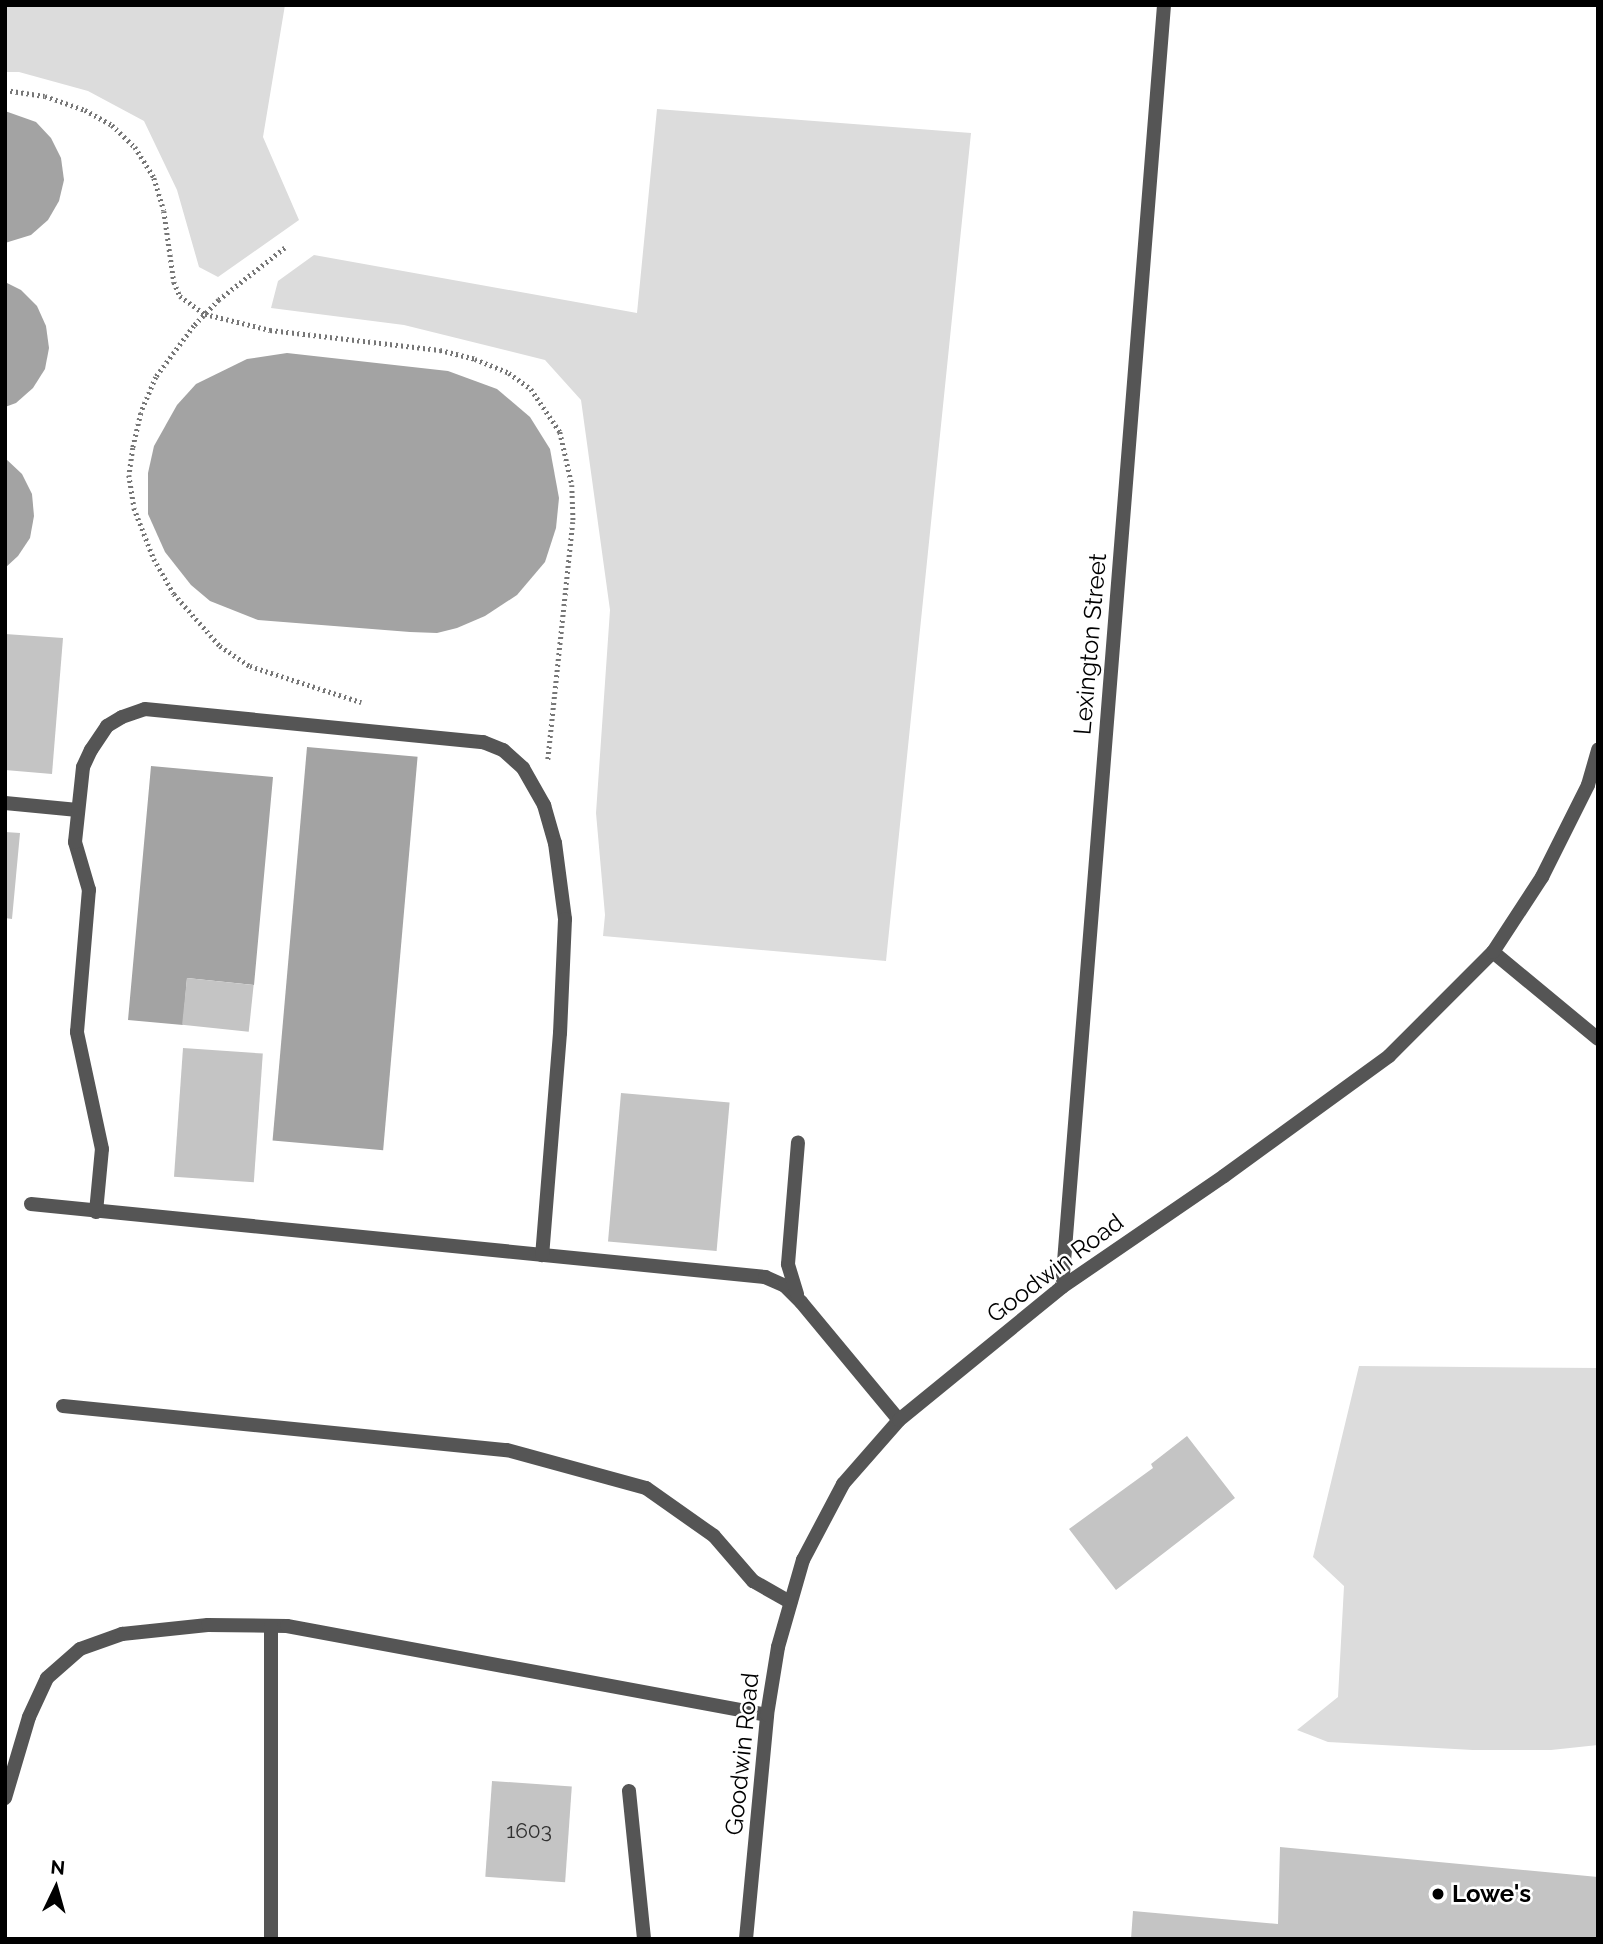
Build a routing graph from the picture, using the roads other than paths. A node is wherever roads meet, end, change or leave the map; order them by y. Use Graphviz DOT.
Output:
graph roads {
  1 [pos="1164,5"];
  2 [pos="1598,749"];
  3 [pos="5,803"];
  4 [pos="78,810"];
  5 [pos="1493,952"];
  6 [pos="1598,1039"];
  7 [pos="798,1142"];
  8 [pos="32,1204"];
  9 [pos="96,1212"];
  10 [pos="542,1255"];
  11 [pos="1062,1287"];
  12 [pos="800,1302"];
  13 [pos="63,1406"];
  14 [pos="899,1420"];
  15 [pos="790,1602"];
  16 [pos="271,1626"];
  17 [pos="767,1715"];
  18 [pos="629,1791"];
  19 [pos="5,1798"];
  20 [pos="271,1939"];
  21 [pos="643,1939"];
  22 [pos="746,1939"];
  1 -- 11 [label="street, Lexington Street"];
  2 -- 5 [label="street, Goodwin Road"];
  3 -- 4 [label="street"];
  4 -- 9 [label="street"];
  4 -- 10 [label="street"];
  5 -- 6 [label="street"];
  5 -- 11 [label="street, Goodwin Road"];
  7 -- 12 [label="street"];
  8 -- 9 [label="street"];
  9 -- 10 [label="street"];
  10 -- 12 [label="street"];
  11 -- 14 [label="street, Goodwin Road"];
  12 -- 14 [label="street"];
  13 -- 15 [label="street"];
  14 -- 15 [label="street, Goodwin Road"];
  15 -- 17 [label="street, Goodwin Road"];
  16 -- 17 [label="street"];
  16 -- 19 [label="street"];
  16 -- 20 [label="street"];
  17 -- 22 [label="street, Goodwin Road"];
  18 -- 21 [label="street"];
}
